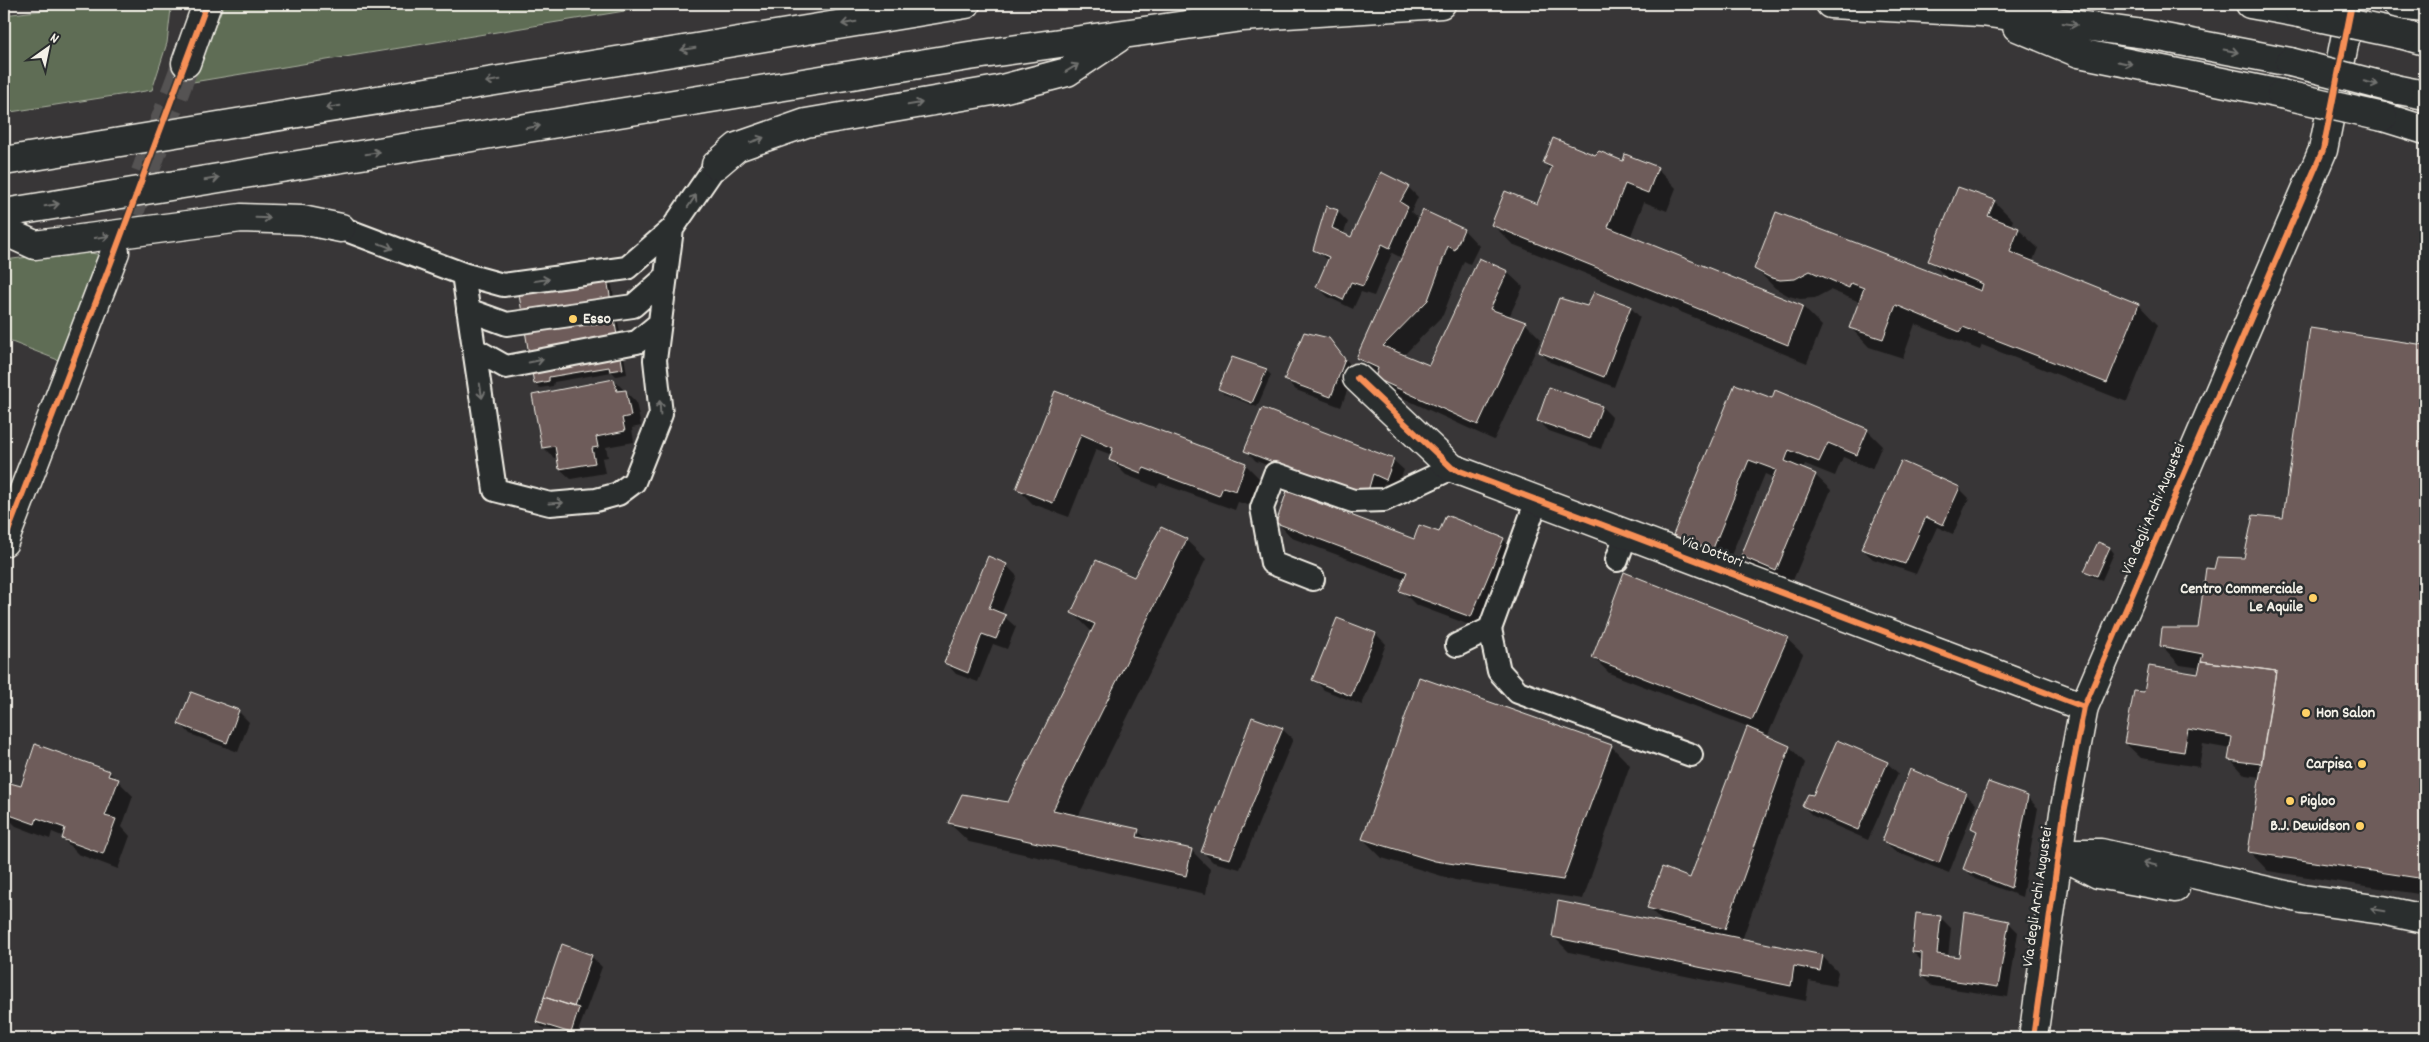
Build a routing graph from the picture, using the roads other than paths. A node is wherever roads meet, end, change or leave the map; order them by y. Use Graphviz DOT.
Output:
graph roads {
  1 [pos="207,4"];
  2 [pos="966,4"];
  3 [pos="1441,4"];
  4 [pos="1830,4"];
  5 [pos="2250,4"];
  6 [pos="2352,4"];
  7 [pos="1981,12"];
  8 [pos="1126,34"];
  9 [pos="2414,38"];
  10 [pos="186,63"];
  11 [pos="2425,95"];
  12 [pos="2425,130"];
  13 [pos="4,161"];
  14 [pos="716,165"];
  15 [pos="4,213"];
  16 [pos="341,228"];
  17 [pos="672,229"];
  18 [pos="4,232"];
  19 [pos="115,252"];
  20 [pos="463,274"];
  21 [pos="666,277"];
  22 [pos="468,310"];
  23 [pos="660,323"];
  24 [pos="474,349"];
  25 [pos="1357,378"];
  26 [pos="1452,468"];
  27 [pos="1536,500"];
  28 [pos="1626,534"];
  29 [pos="4,542"];
  30 [pos="1617,560"];
  31 [pos="1313,579"];
  32 [pos="1490,628"];
  33 [pos="1458,645"];
  34 [pos="2084,708"];
  35 [pos="1691,755"];
  36 [pos="2058,853"];
  37 [pos="2229,897"];
  38 [pos="2425,920"];
  39 [pos="2033,1038"];
  1 -- 10 [label="main road"];
  2 -- 13 [label="main road, one-way"];
  3 -- 8 [label="main road"];
  4 -- 7 [label="main road"];
  5 -- 9 [label="main road, bridge"];
  6 -- 34 [label="main road, Via degli Archi Augustei"];
  7 -- 11 [label="main road, one-way, bridge"];
  7 -- 12 [label="main road, one-way, bridge"];
  14 -- 8 [label="main road, one-way"];
  15 -- 8 [label="main road, one-way"];
  17 -- 14 [label="lane, one-way"];
  18 -- 16 [label="main road, one-way"];
  16 -- 20 [label="lane, one-way"];
  20 -- 17 [label="lane, one-way"];
  17 -- 21 [label="lane"];
  19 -- 29 [label="main road"];
  20 -- 22 [label="lane"];
  21 -- 22 [label="lane"];
  21 -- 23 [label="lane"];
  22 -- 24 [label="lane"];
  24 -- 23 [label="lane, one-way"];
  24 -- 23 [label="lane, one-way"];
  25 -- 26 [label="main road, Via Dottori"];
  26 -- 27 [label="main road, Via Dottori"];
  26 -- 31 [label="lane"];
  27 -- 28 [label="main road, Via Dottori"];
  27 -- 32 [label="lane"];
  28 -- 30 [label="lane"];
  28 -- 34 [label="main road, Via Dottori"];
  32 -- 33 [label="lane"];
  32 -- 35 [label="lane"];
  34 -- 36 [label="main road, Via degli Archi Augustei"];
  36 -- 37 [label="main road"];
  38 -- 36 [label="main road, one-way"];
  36 -- 39 [label="main road, Via degli Archi Augustei"];
}
